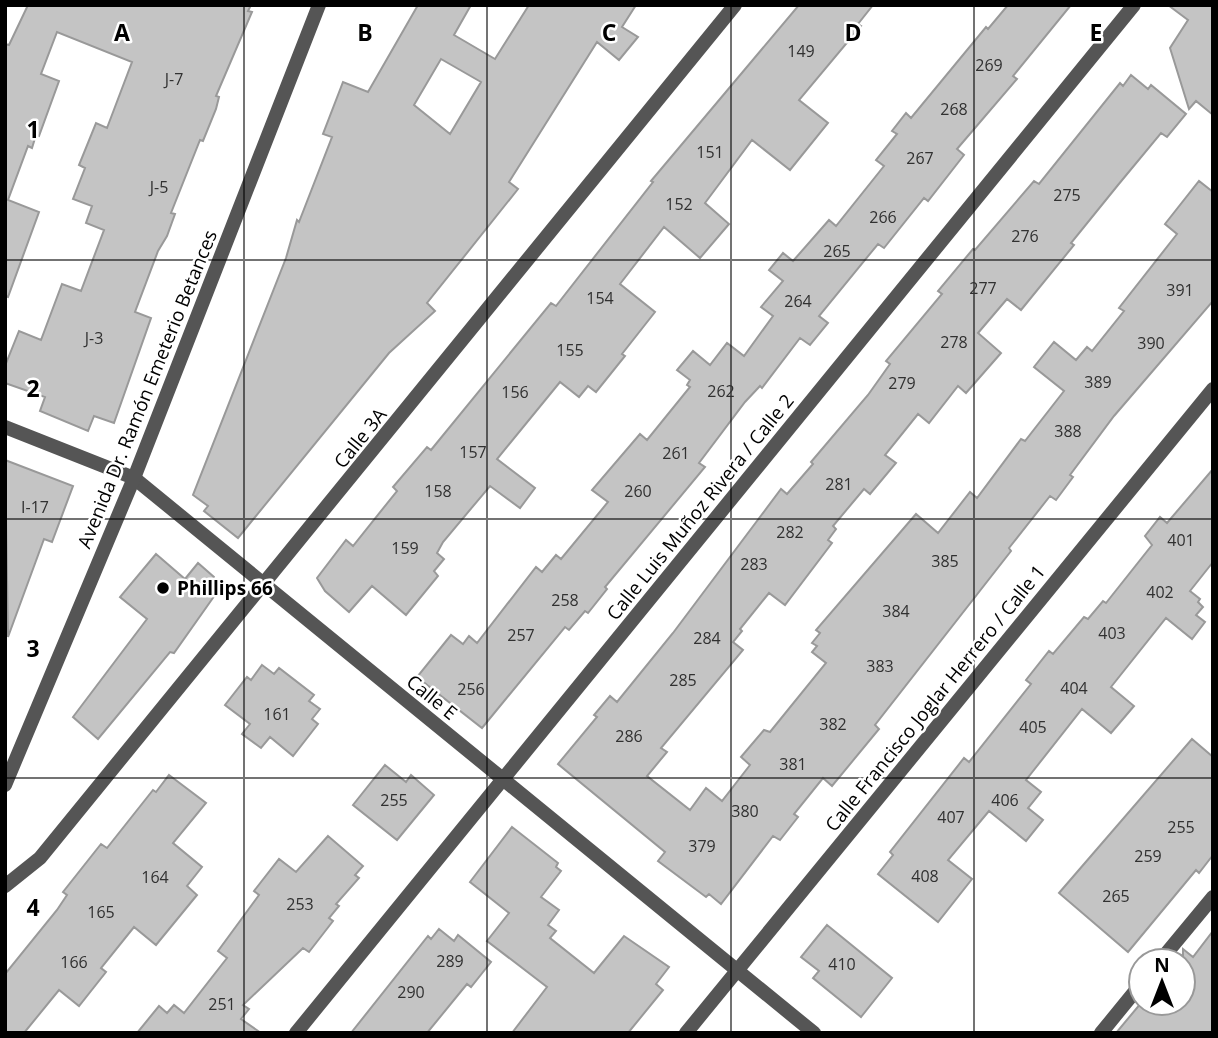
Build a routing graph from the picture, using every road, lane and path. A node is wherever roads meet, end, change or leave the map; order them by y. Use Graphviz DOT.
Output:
graph roads {
  1 [pos="319,5"];
  2 [pos="735,5"];
  3 [pos="1134,5"];
  4 [pos="1213,389"];
  5 [pos="5,427"];
  6 [pos="134,478"];
  7 [pos="264,586"];
  8 [pos="503,779"];
  9 [pos="5,785"];
  10 [pos="5,886"];
  11 [pos="1213,897"];
  12 [pos="1172,947"];
  13 [pos="737,970"];
  14 [pos="1127,1001"];
  15 [pos="296,1033"];
  16 [pos="686,1033"];
  17 [pos="814,1033"];
  18 [pos="1101,1033"];
  1 -- 6 [label="street, Avenida Dr. Ramón Emeterio Betances"];
  2 -- 7 [label="street, Calle 3A"];
  3 -- 8 [label="street, Calle Luis Muñoz Rivera / Calle 2"];
  4 -- 13 [label="street, Calle Francisco Joglar Herrero / Calle 1"];
  5 -- 6 [label="street, Calle E"];
  6 -- 7 [label="street, Calle E"];
  6 -- 9 [label="street, Avenida Dr. Ramón Emeterio Betances"];
  7 -- 8 [label="street, Calle E"];
  7 -- 10 [label="street, Calle 3A"];
  8 -- 13 [label="street, Calle E"];
  8 -- 15 [label="street, Calle Luis Muñoz Rivera / Calle 2"];
  11 -- 12 [label="street"];
  13 -- 16 [label="street, Calle Francisco Joglar Herrero / Calle 1"];
  13 -- 17 [label="street, Calle E"];
  14 -- 18 [label="street"];
}
